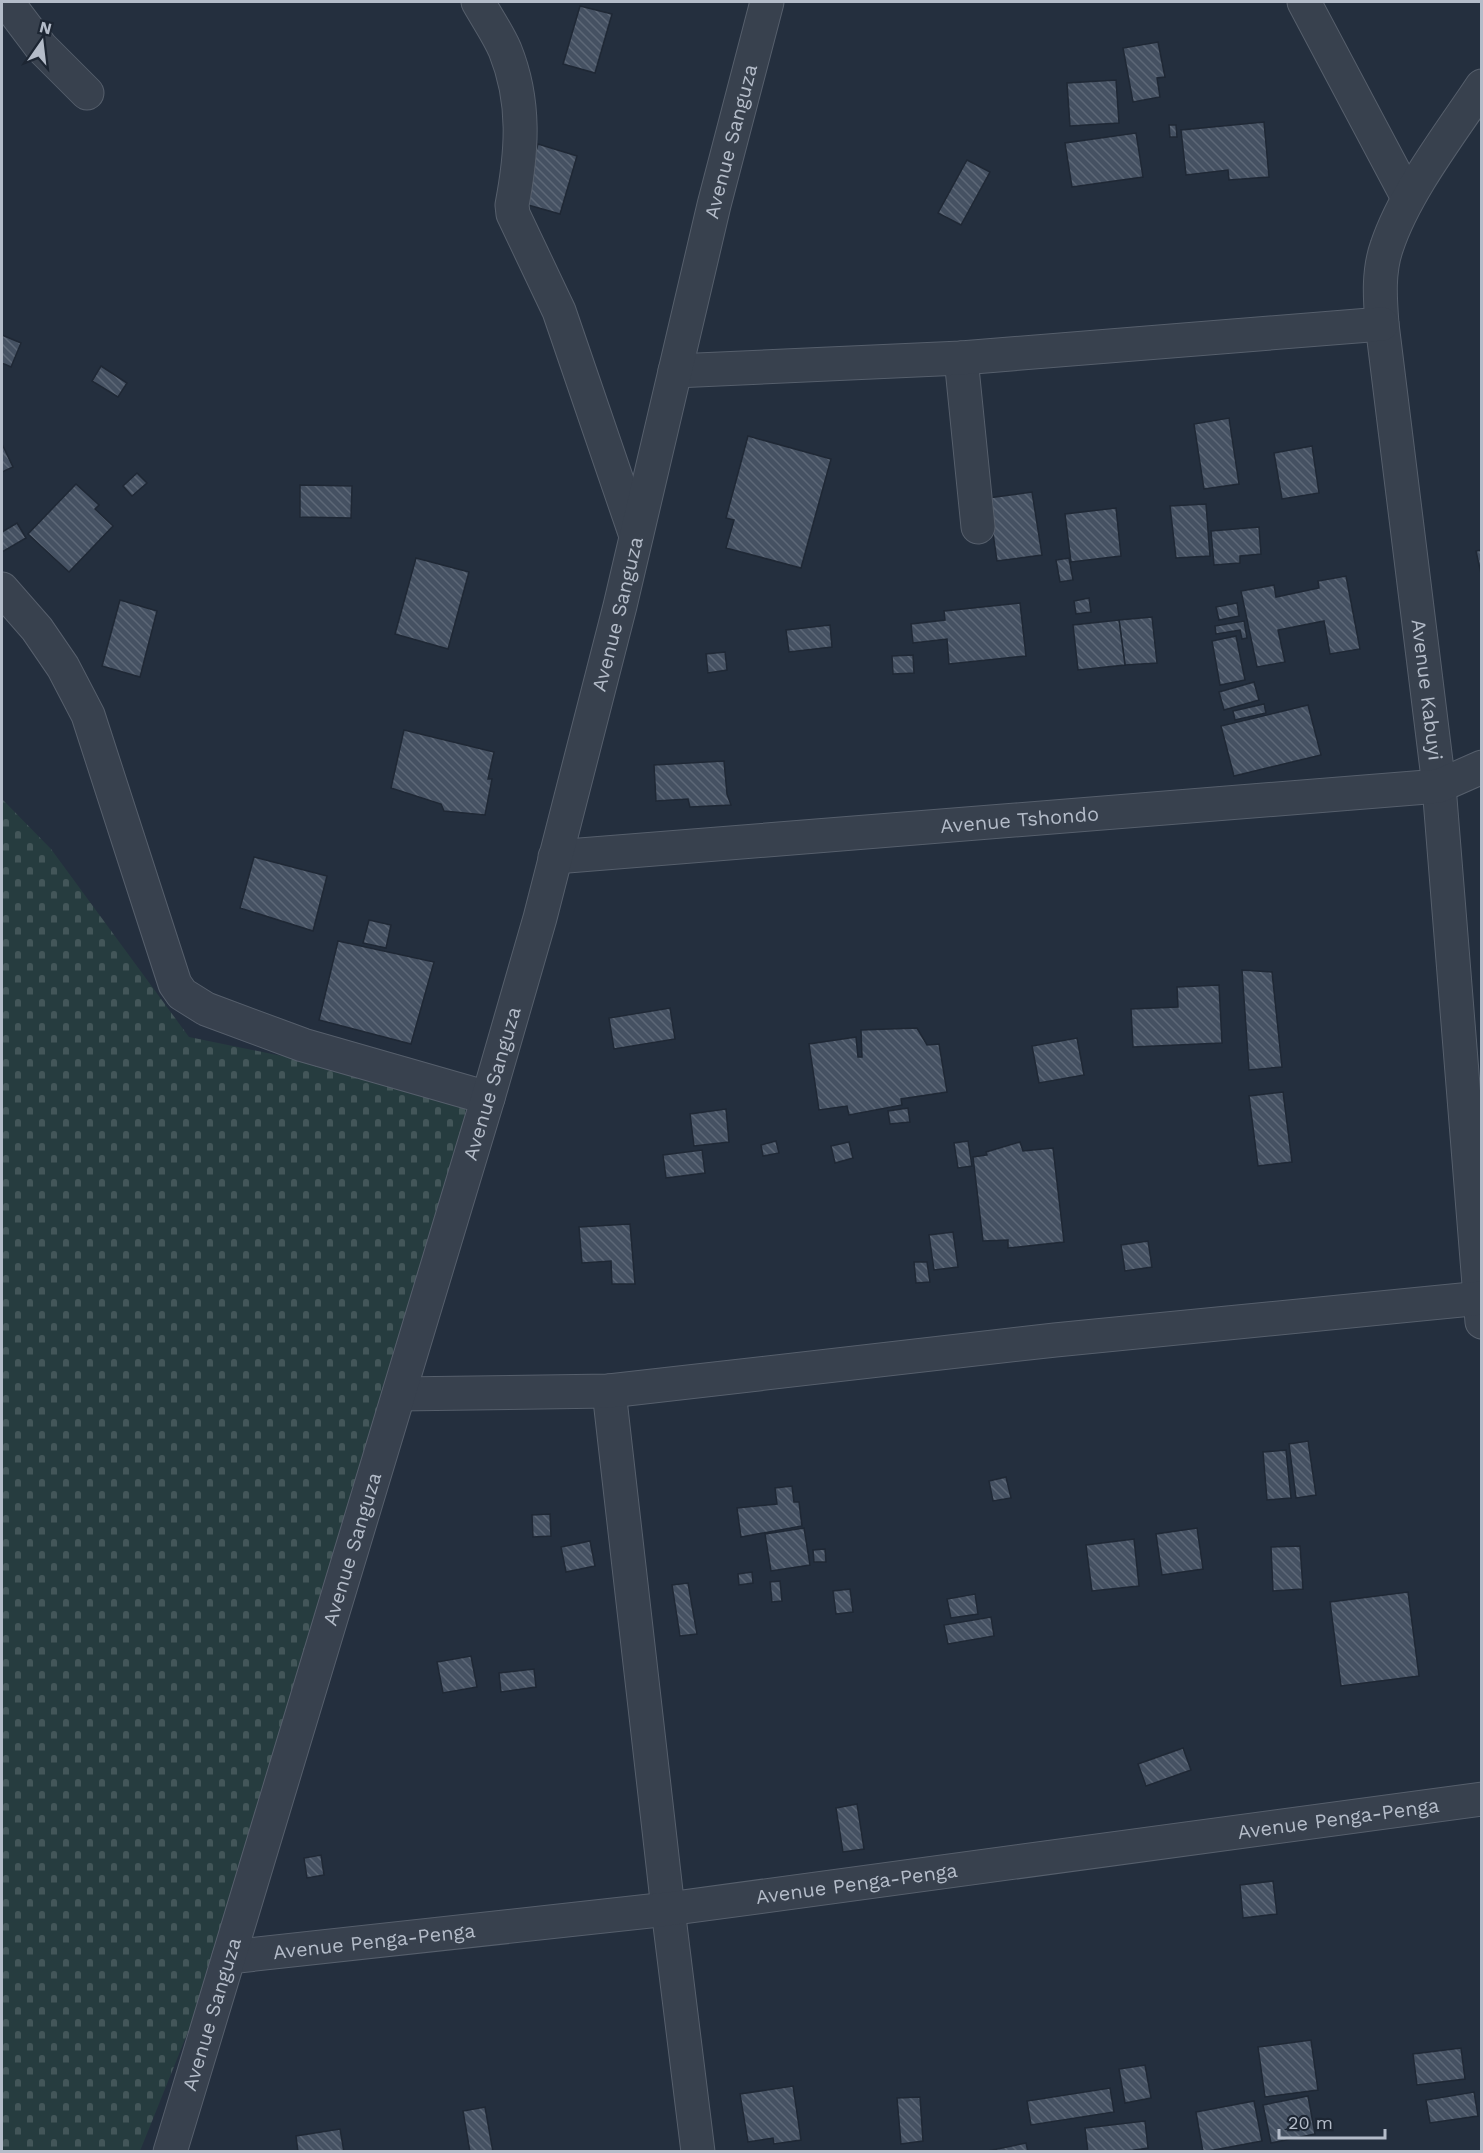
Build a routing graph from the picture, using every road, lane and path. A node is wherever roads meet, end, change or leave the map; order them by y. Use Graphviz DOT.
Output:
graph roads {
  1 [pos="7,2"];
  2 [pos="478,2"];
  3 [pos="767,2"];
  4 [pos="1304,2"];
  5 [pos="1482,86"];
  6 [pos="87,93"];
  7 [pos="1408,198"];
  8 [pos="1382,324"];
  9 [pos="961,358"];
  10 [pos="675,371"];
  11 [pos="978,527"];
  12 [pos="636,536"];
  13 [pos="2,589"];
  14 [pos="1482,767"];
  15 [pos="1439,786"];
  16 [pos="555,857"];
  17 [pos="488,1098"];
  18 [pos="1481,1306"];
  19 [pos="609,1391"];
  20 [pos="399,1394"];
  21 [pos="1482,1799"];
  22 [pos="668,1908"];
  23 [pos="229,1957"];
  24 [pos="170,2151"];
  25 [pos="698,2151"];
  1 -- 6 [label="street"];
  2 -- 12 [label="street"];
  3 -- 10 [label="street, Avenue Sanguza"];
  4 -- 7 [label="street"];
  5 -- 7 [label="street, Avenue Kabuyi"];
  7 -- 8 [label="street, Avenue Kabuyi"];
  8 -- 9 [label="street"];
  8 -- 15 [label="street, Avenue Kabuyi"];
  9 -- 10 [label="street"];
  9 -- 11 [label="street"];
  10 -- 12 [label="street, Avenue Sanguza"];
  12 -- 16 [label="street, Avenue Sanguza"];
  13 -- 17 [label="street"];
  14 -- 15 [label="street, Avenue Tshondo"];
  15 -- 16 [label="street, Avenue Tshondo"];
  15 -- 18 [label="street, Avenue Kabuyi"];
  16 -- 17 [label="street, Avenue Sanguza"];
  17 -- 20 [label="street, Avenue Sanguza"];
  18 -- 19 [label="street"];
  19 -- 20 [label="street"];
  19 -- 22 [label="street"];
  20 -- 23 [label="street, Avenue Sanguza"];
  21 -- 22 [label="street, Avenue Penga-Penga"];
  22 -- 23 [label="street, Avenue Penga-Penga"];
  22 -- 25 [label="street"];
  23 -- 24 [label="street, Avenue Sanguza"];
}
